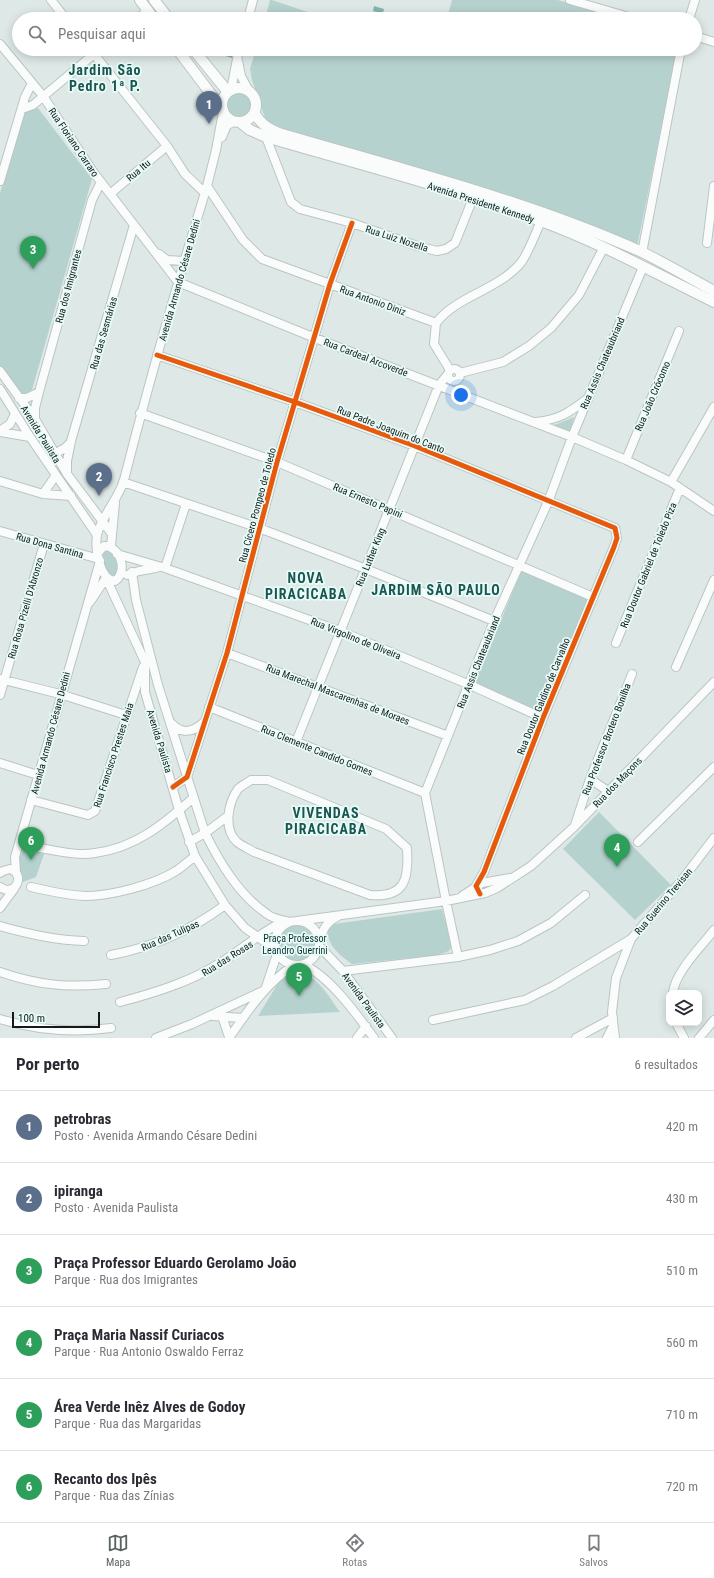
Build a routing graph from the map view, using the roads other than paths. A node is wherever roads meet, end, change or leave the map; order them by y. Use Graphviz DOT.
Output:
graph roads {
  1 [pos="52,0"];
  2 [pos="140,0"];
  3 [pos="154,0"];
  4 [pos="253,0"];
  5 [pos="570,0"];
  6 [pos="695,0"];
  7 [pos="148,10"];
  8 [pos="61,12"];
  9 [pos="146,12"];
  10 [pos="163,12"];
  11 [pos="250,12"];
  12 [pos="612,12"];
  13 [pos="691,12"];
  14 [pos="702,38"];
  15 [pos="714,42"];
  16 [pos="0,44"];
  17 [pos="8,53"];
  18 [pos="89,56"];
  19 [pos="99,56"];
  20 [pos="182,56"];
  21 [pos="199,56"];
  22 [pos="237,56"];
  23 [pos="238,56"];
  24 [pos="680,56"];
  25 [pos="0,58"];
  26 [pos="32,83"];
  27 [pos="230,91"];
  28 [pos="250,93"];
  29 [pos="43,96"];
  30 [pos="22,109"];
  31 [pos="223,111"];
  32 [pos="254,113"];
  33 [pos="237,122"];
  34 [pos="266,137"];
  35 [pos="167,146"];
  36 [pos="216,150"];
  37 [pos="0,181"];
  38 [pos="101,182"];
  39 [pos="714,186"];
  40 [pos="206,190"];
  41 [pos="110,194"];
  42 [pos="473,198"];
  43 [pos="541,221"];
  44 [pos="352,223"];
  45 [pos="134,225"];
  46 [pos="145,240"];
  47 [pos="707,243"];
  48 [pos="604,247"];
  49 [pos="642,253"];
  50 [pos="184,261"];
  51 [pos="643,267"];
  52 [pos="178,282"];
  53 [pos="330,284"];
  54 [pos="714,290"];
  55 [pos="714,302"];
  56 [pos="436,323"];
  57 [pos="679,332"];
  58 [pos="316,338"];
  59 [pos="157,355"];
  60 [pos="0,371"];
  61 [pos="449,372"];
  62 [pos="459,377"];
  63 [pos="439,386"];
  64 [pos="0,388"];
  65 [pos="38,392"];
  66 [pos="464,395"];
  67 [pos="19,398"];
  68 [pos="588,399"];
  69 [pos="295,402"];
  70 [pos="714,407"];
  71 [pos="140,413"];
  72 [pos="15,414"];
  73 [pos="35,419"];
  74 [pos="532,423"];
  75 [pos="0,431"];
  76 [pos="30,437"];
  77 [pos="572,437"];
  78 [pos="71,441"];
  79 [pos="415,446"];
  80 [pos="54,454"];
  81 [pos="626,460"];
  82 [pos="277,462"];
  83 [pos="67,474"];
  84 [pos="56,475"];
  85 [pos="0,481"];
  86 [pos="123,482"];
  87 [pos="671,482"];
  88 [pos="680,488"];
  89 [pos="44,494"];
  90 [pos="71,496"];
  91 [pos="115,502"];
  92 [pos="548,502"];
  93 [pos="186,504"];
  94 [pos="390,509"];
  95 [pos="713,509"];
  96 [pos="102,522"];
  97 [pos="259,528"];
  98 [pos="615,528"];
  99 [pos="0,531"];
  100 [pos="112,534"];
  101 [pos="97,535"];
  102 [pos="44,544"];
  103 [pos="111,546"];
  104 [pos="117,554"];
  105 [pos="99,558"];
  106 [pos="519,564"];
  107 [pos="165,568"];
  108 [pos="366,569"];
  109 [pos="132,572"];
  110 [pos="106,578"];
  111 [pos="118,578"];
  112 [pos="714,580"];
  113 [pos="242,595"];
  114 [pos="592,597"];
  115 [pos="85,609"];
  116 [pos="494,621"];
  117 [pos="340,631"];
  118 [pos="616,643"];
  119 [pos="227,652"];
  120 [pos="145,662"];
  121 [pos="676,667"];
  122 [pos="632,674"];
  123 [pos="2,679"];
  124 [pos="714,682"];
  125 [pos="470,685"];
  126 [pos="318,686"];
  127 [pos="134,692"];
  128 [pos="145,692"];
  129 [pos="60,694"];
  130 [pos="0,696"];
  131 [pos="209,707"];
  132 [pos="126,715"];
  133 [pos="543,718"];
  134 [pos="169,721"];
  135 [pos="204,723"];
  136 [pos="448,736"];
  137 [pos="296,742"];
  138 [pos="0,763"];
  139 [pos="714,767"];
  140 [pos="38,775"];
  141 [pos="187,777"];
  142 [pos="590,779"];
  143 [pos="173,787"];
  144 [pos="608,791"];
  145 [pos="425,793"];
  146 [pos="193,798"];
  147 [pos="32,800"];
  148 [pos="179,810"];
  149 [pos="228,816"];
  150 [pos="574,827"];
  151 [pos="205,833"];
  152 [pos="714,838"];
  153 [pos="189,842"];
  154 [pos="638,842"];
  155 [pos="40,848"];
  156 [pos="195,856"];
  157 [pos="15,857"];
  158 [pos="1,872"];
  159 [pos="484,872"];
  160 [pos="16,873"];
  161 [pos="514,877"];
  162 [pos="489,882"];
  163 [pos="476,886"];
  164 [pos="0,887"];
  165 [pos="30,887"];
  166 [pos="14,889"];
  167 [pos="490,891"];
  168 [pos="480,894"];
  169 [pos="585,895"];
  170 [pos="459,897"];
  171 [pos="446,901"];
  172 [pos="225,905"];
  173 [pos="0,908"];
  174 [pos="344,914"];
  175 [pos="290,921"];
  176 [pos="0,926"];
  177 [pos="714,930"];
  178 [pos="257,938"];
  179 [pos="631,939"];
  180 [pos="84,940"];
  181 [pos="319,944"];
  182 [pos="276,952"];
  183 [pos="111,956"];
  184 [pos="458,957"];
  185 [pos="294,965"];
  186 [pos="303,965"];
  187 [pos="343,971"];
  188 [pos="0,972"];
  189 [pos="106,984"];
  190 [pos="265,990"];
  191 [pos="674,990"];
  192 [pos="120,1002"];
  193 [pos="210,1016"];
  194 [pos="222,1016"];
  195 [pos="243,1018"];
  196 [pos="0,1019"];
  197 [pos="432,1020"];
  198 [pos="714,1020"];
  199 [pos="613,1022"];
  200 [pos="366,1026"];
  201 [pos="678,1026"];
  202 [pos="111,1028"];
  203 [pos="585,1034"];
  204 [pos="156,1038"];
  205 [pos="229,1038"];
  206 [pos="357,1038"];
  207 [pos="374,1038"];
  208 [pos="392,1038"];
  209 [pos="576,1038"];
  210 [pos="593,1038"];
  211 [pos="607,1038"];
  212 [pos="615,1038"];
  213 [pos="684,1038"];
  214 [pos="699,1038"];
  1 -- 8 [label="street"];
  2 -- 7 [label="main road"];
  3 -- 10 [label="main road"];
  4 -- 11 [label="street"];
  5 -- 12 [label="street"];
  6 -- 13 [label="street"];
  7 -- 9 [label="street"];
  14 -- 15 [label="street"];
  16 -- 17 [label="street, Rua Floriano Carraro"];
  17 -- 25 [label="street"];
  17 -- 26 [label="street, Rua Floriano Carraro"];
  18 -- 29 [label="street"];
  19 -- 35 [label="street, Rua Antonio Diniz"];
  20 -- 31 [label="main road"];
  21 -- 27 [label="main road"];
  22 -- 27 [label="street"];
  23 -- 28 [label="street"];
  24 -- 49 [label="street"];
  26 -- 29 [label="street, Rua Floriano Carraro"];
  26 -- 30 [label="street"];
  27 -- 28 [label="main road"];
  27 -- 31 [label="main road"];
  28 -- 32 [label="main road"];
  29 -- 30 [label="street"];
  29 -- 38 [label="street, Rua Floriano Carraro"];
  30 -- 37 [label="street"];
  31 -- 33 [label="main road"];
  31 -- 36 [label="street, Avenida Armando Césare Dedini"];
  32 -- 33 [label="main road"];
  32 -- 49 [label="main road, Avenida Presidente Kennedy"];
  33 -- 34 [label="main road, Avenida Presidente Kennedy"];
  33 -- 36 [label="street, Avenida Armando Césare Dedini"];
  34 -- 42 [label="main road, Avenida Presidente Kennedy"];
  34 -- 44 [label="street, Rua Luiz Nozella"];
  35 -- 40 [label="street, Rua Antonio Diniz"];
  35 -- 41 [label="street, Rua Itu"];
  36 -- 40 [label="street, Avenida Armando Césare Dedini"];
  38 -- 41 [label="street, Rua Floriano Carraro"];
  38 -- 65 [label="street, Rua dos Imigrantes"];
  39 -- 47 [label="street"];
  40 -- 50 [label="street, Avenida Armando Césare Dedini"];
  40 -- 53 [label="street, Rua Antonio Diniz"];
  41 -- 45 [label="street, Rua Floriano Carraro"];
  42 -- 43 [label="main road, Avenida Presidente Kennedy"];
  42 -- 44 [label="street, Rua Luiz Nozella"];
  43 -- 48 [label="main road, Avenida Presidente Kennedy"];
  43 -- 56 [label="street"];
  44 -- 53 [label="street, Rua Cícero Pompeo de Toledo"];
  45 -- 46 [label="street, Rua Floriano Carraro"];
  45 -- 78 [label="street, Rua das Sesmárias"];
  46 -- 50 [label="street, Rua Floriano Carraro"];
  46 -- 52 [label="street, Rua Floriano Carraro"];
  48 -- 51 [label="main road, Avenida Presidente Kennedy"];
  48 -- 62 [label="street"];
  49 -- 54 [label="main road, Avenida Presidente Kennedy"];
  50 -- 52 [label="street, Avenida Armando Césare Dedini"];
  51 -- 55 [label="main road, Avenida Presidente Kennedy"];
  51 -- 68 [label="street, Rua Assis Chateaubriand"];
  52 -- 58 [label="street, Rua Cardeal Arcoverde"];
  52 -- 59 [label="street, Avenida Armando Césare Dedini"];
  53 -- 56 [label="street, Rua Antonio Diniz"];
  53 -- 58 [label="street, Rua Cícero Pompeo de Toledo"];
  56 -- 61 [label="street"];
  57 -- 81 [label="street, Rua João Crócomo"];
  58 -- 63 [label="street, Rua Cardeal Arcoverde"];
  58 -- 69 [label="street, Rua Cícero Pompeo de Toledo"];
  59 -- 69 [label="street, Rua Padre Joaquim do Canto"];
  59 -- 71 [label="street, Avenida Armando Césare Dedini"];
  60 -- 67 [label="street, Avenida Paulista"];
  61 -- 62 [label="street"];
  61 -- 63 [label="street, Rua Luther King"];
  62 -- 66 [label="street"];
  63 -- 66 [label="street, Rua Cardeal Arcoverde"];
  63 -- 79 [label="street, Rua Luther King"];
  64 -- 72 [label="street, Avenida Paulista"];
  65 -- 67 [label="street"];
  65 -- 73 [label="street, Rua dos Imigrantes"];
  66 -- 74 [label="street, Rua Cardeal Arcoverde"];
  67 -- 73 [label="street, Avenida Paulista"];
  68 -- 74 [label="street"];
  68 -- 77 [label="street, Rua Assis Chateaubriand"];
  69 -- 79 [label="street, Rua Padre Joaquim do Canto"];
  69 -- 82 [label="street, Rua Cícero Pompeo de Toledo"];
  70 -- 87 [label="street"];
  71 -- 82 [label="street, Rua Ernesto Papini"];
  71 -- 86 [label="street, Avenida Armando Césare Dedini"];
  72 -- 75 [label="street"];
  72 -- 76 [label="street, Avenida Paulista"];
  73 -- 80 [label="street, Avenida Paulista"];
  74 -- 77 [label="street, Rua Cardeal Arcoverde"];
  75 -- 76 [label="street"];
  76 -- 84 [label="street, Avenida Paulista"];
  77 -- 81 [label="street, Rua Cardeal Arcoverde"];
  77 -- 92 [label="street, Rua Assis Chateaubriand"];
  78 -- 80 [label="street"];
  78 -- 83 [label="street, Rua das Sesmárias"];
  79 -- 92 [label="street, Rua Padre Joaquim do Canto"];
  79 -- 94 [label="street, Rua Luther King"];
  80 -- 83 [label="street, Avenida Paulista"];
  81 -- 87 [label="street, Rua Cardeal Arcoverde"];
  82 -- 94 [label="street, Rua Ernesto Papini"];
  82 -- 97 [label="street, Rua Cícero Pompeo de Toledo"];
  83 -- 96 [label="street, Avenida Paulista"];
  84 -- 89 [label="street"];
  84 -- 90 [label="street, Avenida Paulista"];
  85 -- 89 [label="street"];
  86 -- 91 [label="street, Avenida Armando Césare Dedini"];
  86 -- 93 [label="street"];
  87 -- 88 [label="street, Rua Cardeal Arcoverde"];
  88 -- 95 [label="street, Rua Cardeal Arcoverde"];
  88 -- 118 [label="street, Rua Doutor Gabriel de Toledo Piza"];
  89 -- 90 [label="street"];
  90 -- 101 [label="street, Avenida Paulista"];
  91 -- 96 [label="street, Avenida Armando Césare Dedini"];
  91 -- 100 [label="street, Avenida Armando Césare Dedini"];
  92 -- 98 [label="street, Rua Padre Joaquim do Canto"];
  92 -- 106 [label="street, Rua Assis Chateaubriand"];
  93 -- 97 [label="street"];
  93 -- 107 [label="street"];
  94 -- 106 [label="street, Rua Ernesto Papini"];
  94 -- 108 [label="street, Rua Luther King"];
  96 -- 100 [label="street, Avenida Paulista"];
  96 -- 101 [label="street, Avenida Armando Césare Dedini"];
  97 -- 108 [label="street"];
  97 -- 113 [label="street, Rua Cícero Pompeo de Toledo"];
  98 -- 114 [label="street, Rua Doutor Galdino de Carvalho"];
  99 -- 102 [label="street, Rua Dona Santina"];
  100 -- 103 [label="street, Avenida Armando Césare Dedini"];
  101 -- 105 [label="street, Avenida Armando Césare Dedini"];
  102 -- 105 [label="street, Rua Dona Santina"];
  102 -- 123 [label="street, Rua Rosa Pizelli D'Abronzo"];
  103 -- 104 [label="street"];
  103 -- 105 [label="street"];
  104 -- 107 [label="street, Rua Virgolino de Oliveira"];
  104 -- 111 [label="street"];
  105 -- 110 [label="street, Avenida Paulista"];
  105 -- 115 [label="street, Avenida Armando Césare Dedini"];
  106 -- 114 [label="street, Rua Ernesto Papini"];
  106 -- 116 [label="street, Rua Assis Chateaubriand"];
  107 -- 109 [label="street, Rua Virgolino de Oliveira"];
  107 -- 113 [label="street, Rua Virgolino de Oliveira"];
  108 -- 116 [label="street"];
  108 -- 117 [label="street, Rua Luther King"];
  109 -- 111 [label="street, Rua Virgolino de Oliveira"];
  109 -- 134 [label="street, Avenida Paulista"];
  110 -- 111 [label="street"];
  110 -- 115 [label="street, Avenida Armando Césare Dedini"];
  110 -- 120 [label="street, Avenida Paulista"];
  112 -- 121 [label="street"];
  113 -- 117 [label="street, Rua Virgolino de Oliveira"];
  113 -- 119 [label="street, Rua Cícero Pompeo de Toledo"];
  114 -- 133 [label="street, Rua Doutor Galdino de Carvalho"];
  115 -- 129 [label="street, Avenida Armando Césare Dedini"];
  116 -- 125 [label="street, Rua Assis Chateaubriand"];
  117 -- 125 [label="street, Rua Virgolino de Oliveira"];
  117 -- 126 [label="street, Rua Luther King"];
  119 -- 126 [label="street, Rua Marechal Mascarenhas de Moraes"];
  119 -- 131 [label="street, Rua Cícero Pompeo de Toledo"];
  120 -- 127 [label="street, Rua Francisco Prestes Maia"];
  120 -- 128 [label="street, Avenida Paulista"];
  122 -- 142 [label="street, Rua Professor Brotero Bonilha"];
  123 -- 129 [label="street"];
  123 -- 130 [label="street, Rua Rosa Pizelli D'Abronzo"];
  124 -- 144 [label="street, Rua dos Maçons"];
  125 -- 133 [label="street, Rua Virgolino de Oliveira"];
  125 -- 136 [label="street, Rua Assis Chateaubriand"];
  126 -- 136 [label="street, Rua Marechal Mascarenhas de Moraes"];
  126 -- 137 [label="street, Rua Luther King"];
  127 -- 128 [label="street, Rua Francisco Prestes Maia"];
  127 -- 132 [label="street, Rua Francisco Prestes Maia"];
  128 -- 143 [label="street, Avenida Paulista"];
  129 -- 132 [label="street"];
  129 -- 140 [label="street, Avenida Armando Césare Dedini"];
  131 -- 135 [label="street, Rua Cícero Pompeo de Toledo"];
  131 -- 137 [label="street, Rua Clemente Candido Gomes"];
  132 -- 147 [label="street, Rua Francisco Prestes Maia"];
  133 -- 159 [label="street, Rua Doutor Galdino de Carvalho"];
  134 -- 135 [label="street"];
  134 -- 141 [label="street, Avenida Paulista"];
  135 -- 141 [label="street, Rua Cícero Pompeo de Toledo"];
  136 -- 145 [label="street, Rua Assis Chateaubriand"];
  137 -- 145 [label="street, Rua Clemente Candido Gomes"];
  138 -- 140 [label="street"];
  139 -- 154 [label="street"];
  140 -- 147 [label="street, Avenida Armando Césare Dedini"];
  141 -- 143 [label="street"];
  141 -- 146 [label="street, Avenida Paulista"];
  142 -- 144 [label="street"];
  142 -- 150 [label="street, Rua Professor Brotero Bonilha"];
  143 -- 148 [label="street, Avenida Paulista"];
  144 -- 150 [label="street, Rua dos Maçons"];
  145 -- 171 [label="street"];
  146 -- 148 [label="street"];
  146 -- 151 [label="street, Avenida Paulista"];
  147 -- 157 [label="street, Avenida Armando Césare Dedini"];
  148 -- 153 [label="street, Avenida Paulista"];
  148 -- 155 [label="street"];
  149 -- 149 [label="street"];
  149 -- 151 [label="street"];
  150 -- 161 [label="street, Rua dos Maçons"];
  151 -- 153 [label="street"];
  151 -- 175 [label="street, Avenida Paulista"];
  152 -- 179 [label="street, Rua Guerino Trevisan"];
  153 -- 156 [label="street, Avenida Paulista"];
  156 -- 165 [label="street"];
  156 -- 172 [label="street, Avenida Paulista"];
  157 -- 158 [label="street, Avenida Armando Césare Dedini"];
  157 -- 160 [label="street, Avenida Armando Césare Dedini"];
  158 -- 160 [label="street"];
  159 -- 162 [label="street"];
  159 -- 163 [label="street, Rua Doutor Galdino de Carvalho"];
  160 -- 166 [label="street, Avenida Armando Césare Dedini"];
  161 -- 162 [label="street, Rua dos Maçons"];
  161 -- 167 [label="street, Rua dos Maçons"];
  162 -- 163 [label="street, Rua dos Maçons"];
  162 -- 167 [label="street"];
  163 -- 168 [label="street"];
  163 -- 170 [label="street, Rua dos Maçons"];
  164 -- 166 [label="street"];
  166 -- 173 [label="street"];
  167 -- 168 [label="street, Rua dos Maçons"];
  168 -- 170 [label="street, Rua dos Maçons"];
  169 -- 184 [label="street"];
  170 -- 171 [label="street, Rua dos Maçons"];
  171 -- 174 [label="street, Rua dos Maçons"];
  171 -- 184 [label="street"];
  172 -- 178 [label="street, Avenida Paulista"];
  172 -- 183 [label="street, Rua das Tulipas"];
  174 -- 175 [label="street, Rua dos Maçons"];
  174 -- 181 [label="street, Rua dos Maçons"];
  175 -- 178 [label="street, Rua das Rosas"];
  175 -- 181 [label="street"];
  175 -- 182 [label="street"];
  176 -- 180 [label="street"];
  177 -- 191 [label="street"];
  178 -- 182 [label="street, Avenida Paulista"];
  178 -- 192 [label="street, Rua das Rosas"];
  179 -- 197 [label="street"];
  179 -- 199 [label="street, Rua Guerino Trevisan"];
  181 -- 186 [label="street"];
  181 -- 187 [label="street, Avenida Paulista"];
  182 -- 185 [label="street"];
  182 -- 190 [label="street"];
  184 -- 187 [label="street"];
  185 -- 186 [label="street"];
  185 -- 190 [label="street"];
  186 -- 200 [label="street, Avenida Paulista"];
  187 -- 208 [label="street, Avenida Paulista"];
  188 -- 189 [label="street"];
  190 -- 193 [label="street"];
  190 -- 195 [label="street"];
  193 -- 194 [label="street"];
  193 -- 204 [label="street"];
  194 -- 195 [label="street"];
  194 -- 205 [label="street"];
  195 -- 205 [label="street"];
  196 -- 202 [label="street"];
  198 -- 214 [label="street"];
  199 -- 203 [label="street"];
  199 -- 211 [label="street"];
  199 -- 212 [label="street, Rua Guerino Trevisan"];
  200 -- 206 [label="street"];
  200 -- 207 [label="street, Avenida Paulista"];
  201 -- 213 [label="street"];
  203 -- 209 [label="street"];
  203 -- 210 [label="street"];
}
